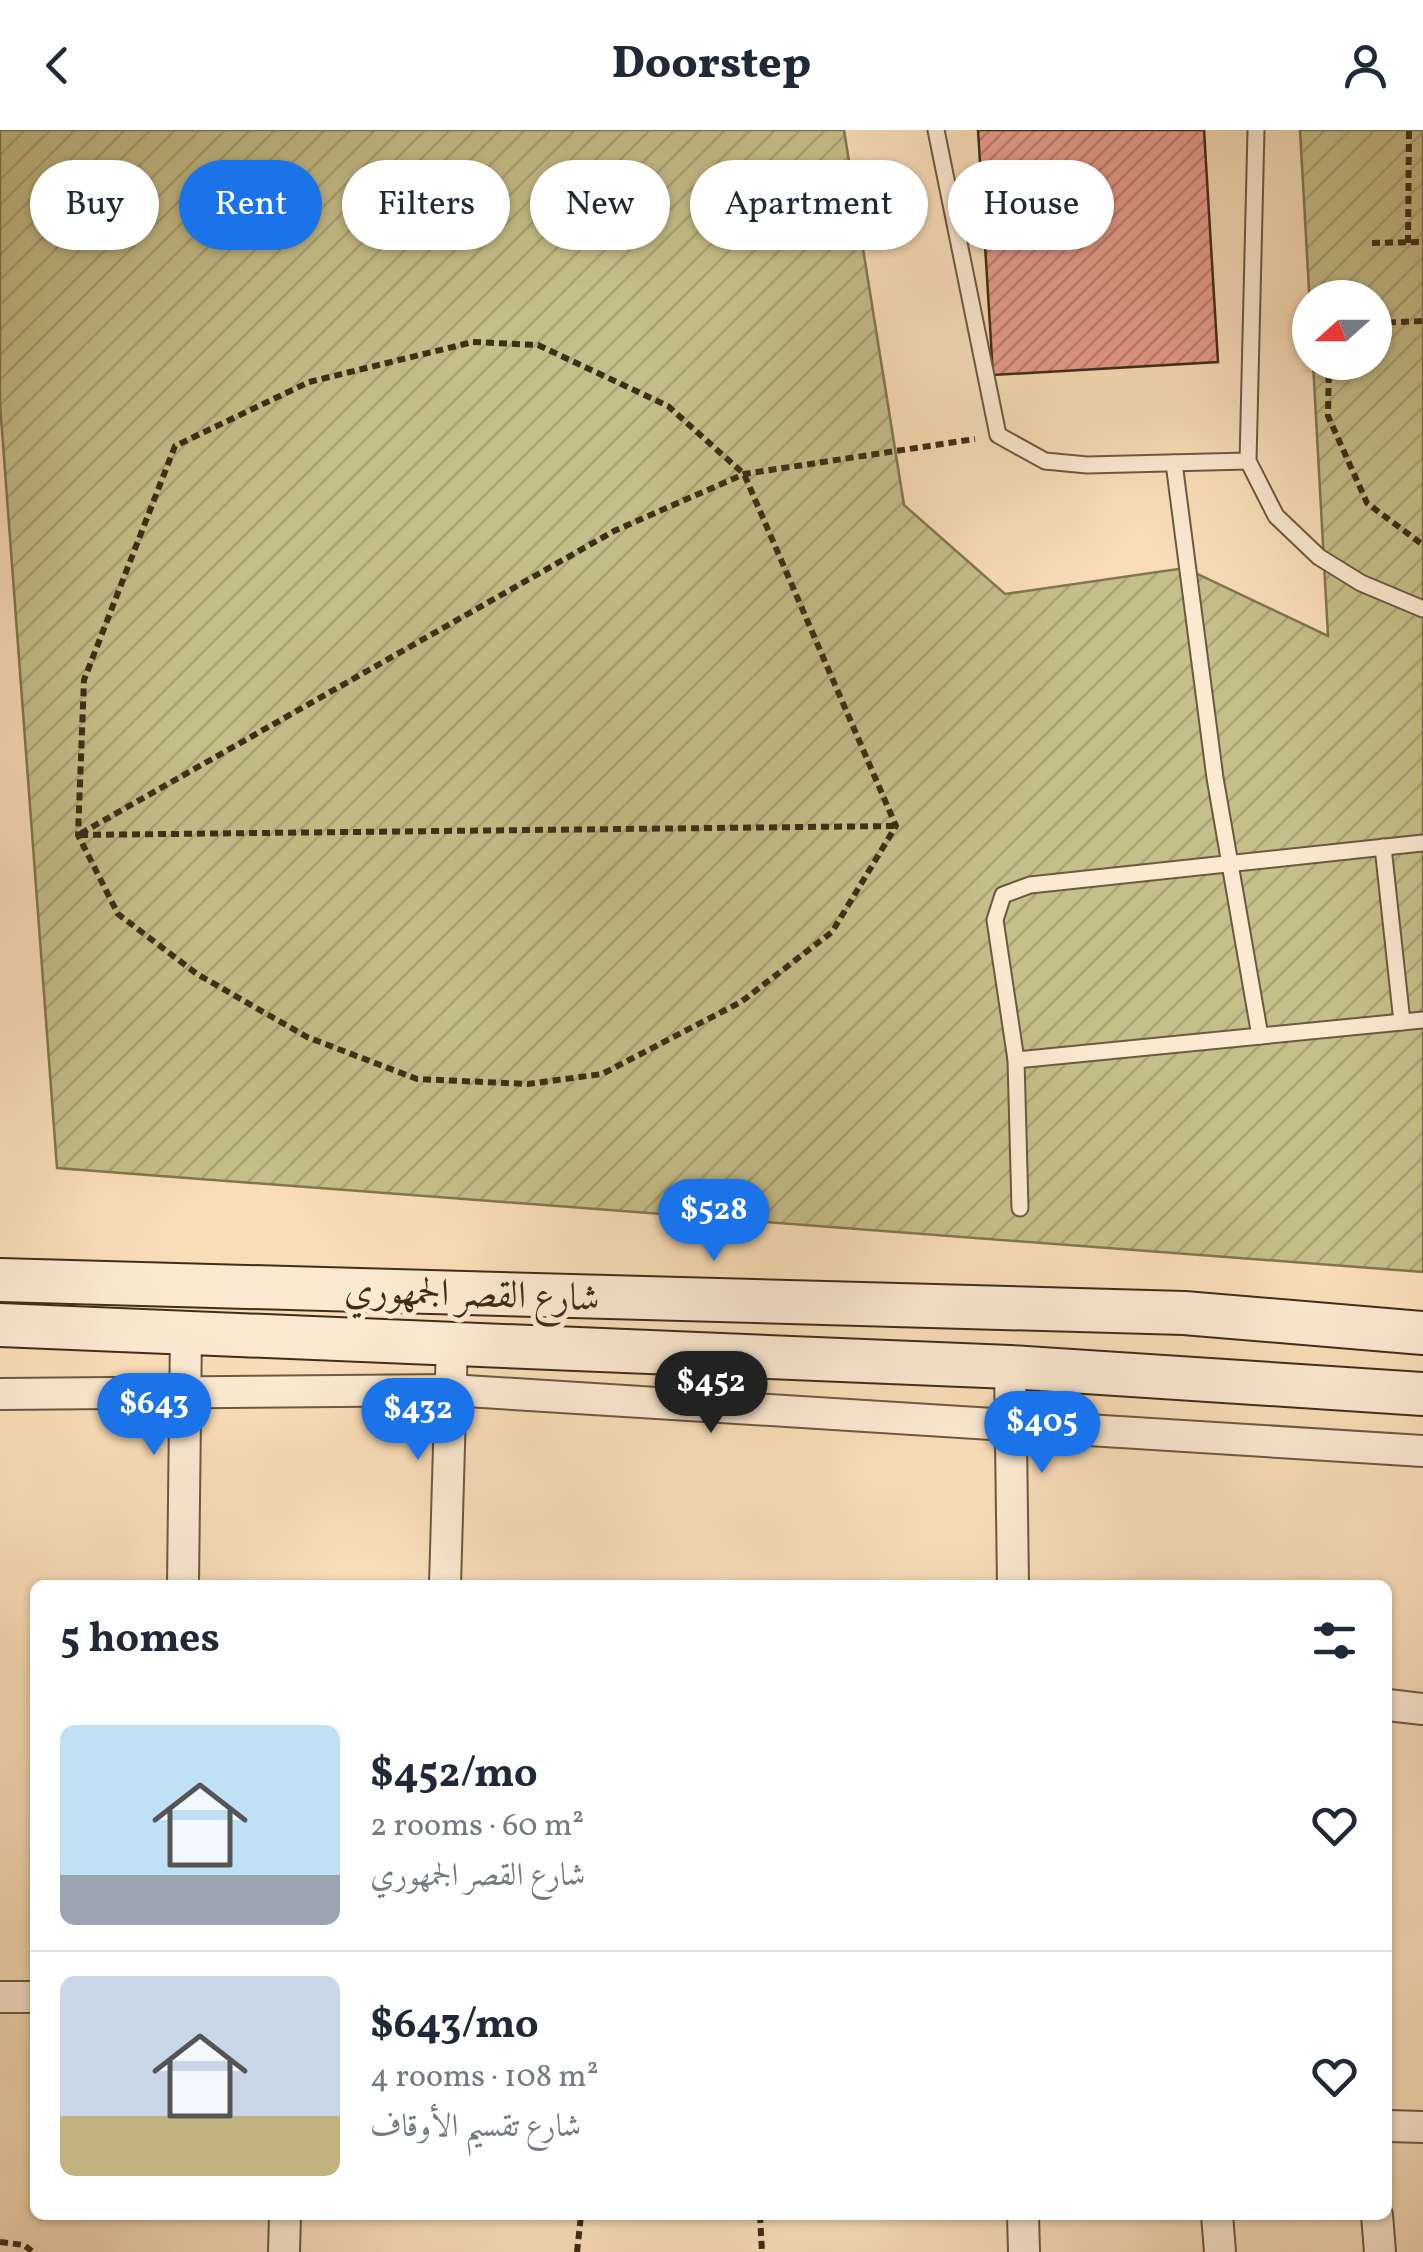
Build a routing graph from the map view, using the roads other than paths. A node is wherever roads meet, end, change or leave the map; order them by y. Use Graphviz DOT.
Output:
graph roads {
  1 [pos="936,130"];
  2 [pos="1256,130"];
  3 [pos="1248,461"];
  4 [pos="1174,463"];
  5 [pos="1423,609"];
  6 [pos="1423,843"];
  7 [pos="1383,847"];
  8 [pos="1230,863"];
  9 [pos="1423,1020"];
  10 [pos="1402,1022"];
  11 [pos="1260,1036"];
  12 [pos="1016,1060"];
  13 [pos="1020,1208"];
  14 [pos="0,1280"];
  15 [pos="0,1325"];
  16 [pos="186,1331"];
  17 [pos="1423,1333"];
  18 [pos="452,1342"];
  19 [pos="1010,1367"];
  20 [pos="450,1390"];
  21 [pos="185,1392"];
  22 [pos="0,1394"];
  23 [pos="1423,1394"];
  24 [pos="1011,1425"];
  25 [pos="1423,1451"];
  26 [pos="182,1580"];
  27 [pos="445,1580"];
  28 [pos="1014,1580"];
  29 [pos="1392,1705"];
  30 [pos="1423,1709"];
  31 [pos="0,1996"];
  32 [pos="30,1997"];
  33 [pos="1392,2126"];
  34 [pos="1423,2127"];
  35 [pos="284,2220"];
  36 [pos="1023,2220"];
  37 [pos="1218,2220"];
  38 [pos="1377,2220"];
  39 [pos="284,2252"];
  40 [pos="1024,2252"];
  41 [pos="1220,2252"];
  42 [pos="1380,2252"];
  1 -- 4 [label="lane"];
  2 -- 3 [label="lane"];
  3 -- 4 [label="lane"];
  3 -- 5 [label="lane"];
  4 -- 8 [label="lane"];
  6 -- 7 [label="lane"];
  7 -- 8 [label="lane"];
  7 -- 10 [label="lane"];
  8 -- 11 [label="lane"];
  8 -- 12 [label="lane"];
  9 -- 10 [label="lane"];
  10 -- 11 [label="lane"];
  11 -- 12 [label="lane"];
  12 -- 13 [label="lane"];
  14 -- 17 [label="main road, شارع القصر الجمهوري"];
  15 -- 16 [label="main road, شارع القصر الجمهوري"];
  16 -- 18 [label="main road, شارع القصر الجمهوري"];
  16 -- 21 [label="street"];
  18 -- 19 [label="main road, شارع القصر الجمهوري"];
  18 -- 20 [label="street"];
  19 -- 23 [label="main road, شارع القصر الجمهوري"];
  19 -- 24 [label="street"];
  20 -- 21 [label="street"];
  20 -- 24 [label="street"];
  20 -- 27 [label="street"];
  21 -- 22 [label="street"];
  21 -- 26 [label="street"];
  24 -- 25 [label="street"];
  24 -- 28 [label="street"];
  29 -- 30 [label="street"];
  31 -- 32 [label="street"];
  33 -- 34 [label="street"];
  35 -- 39 [label="street"];
  36 -- 40 [label="street"];
  37 -- 41 [label="street"];
  38 -- 42 [label="street"];
}
